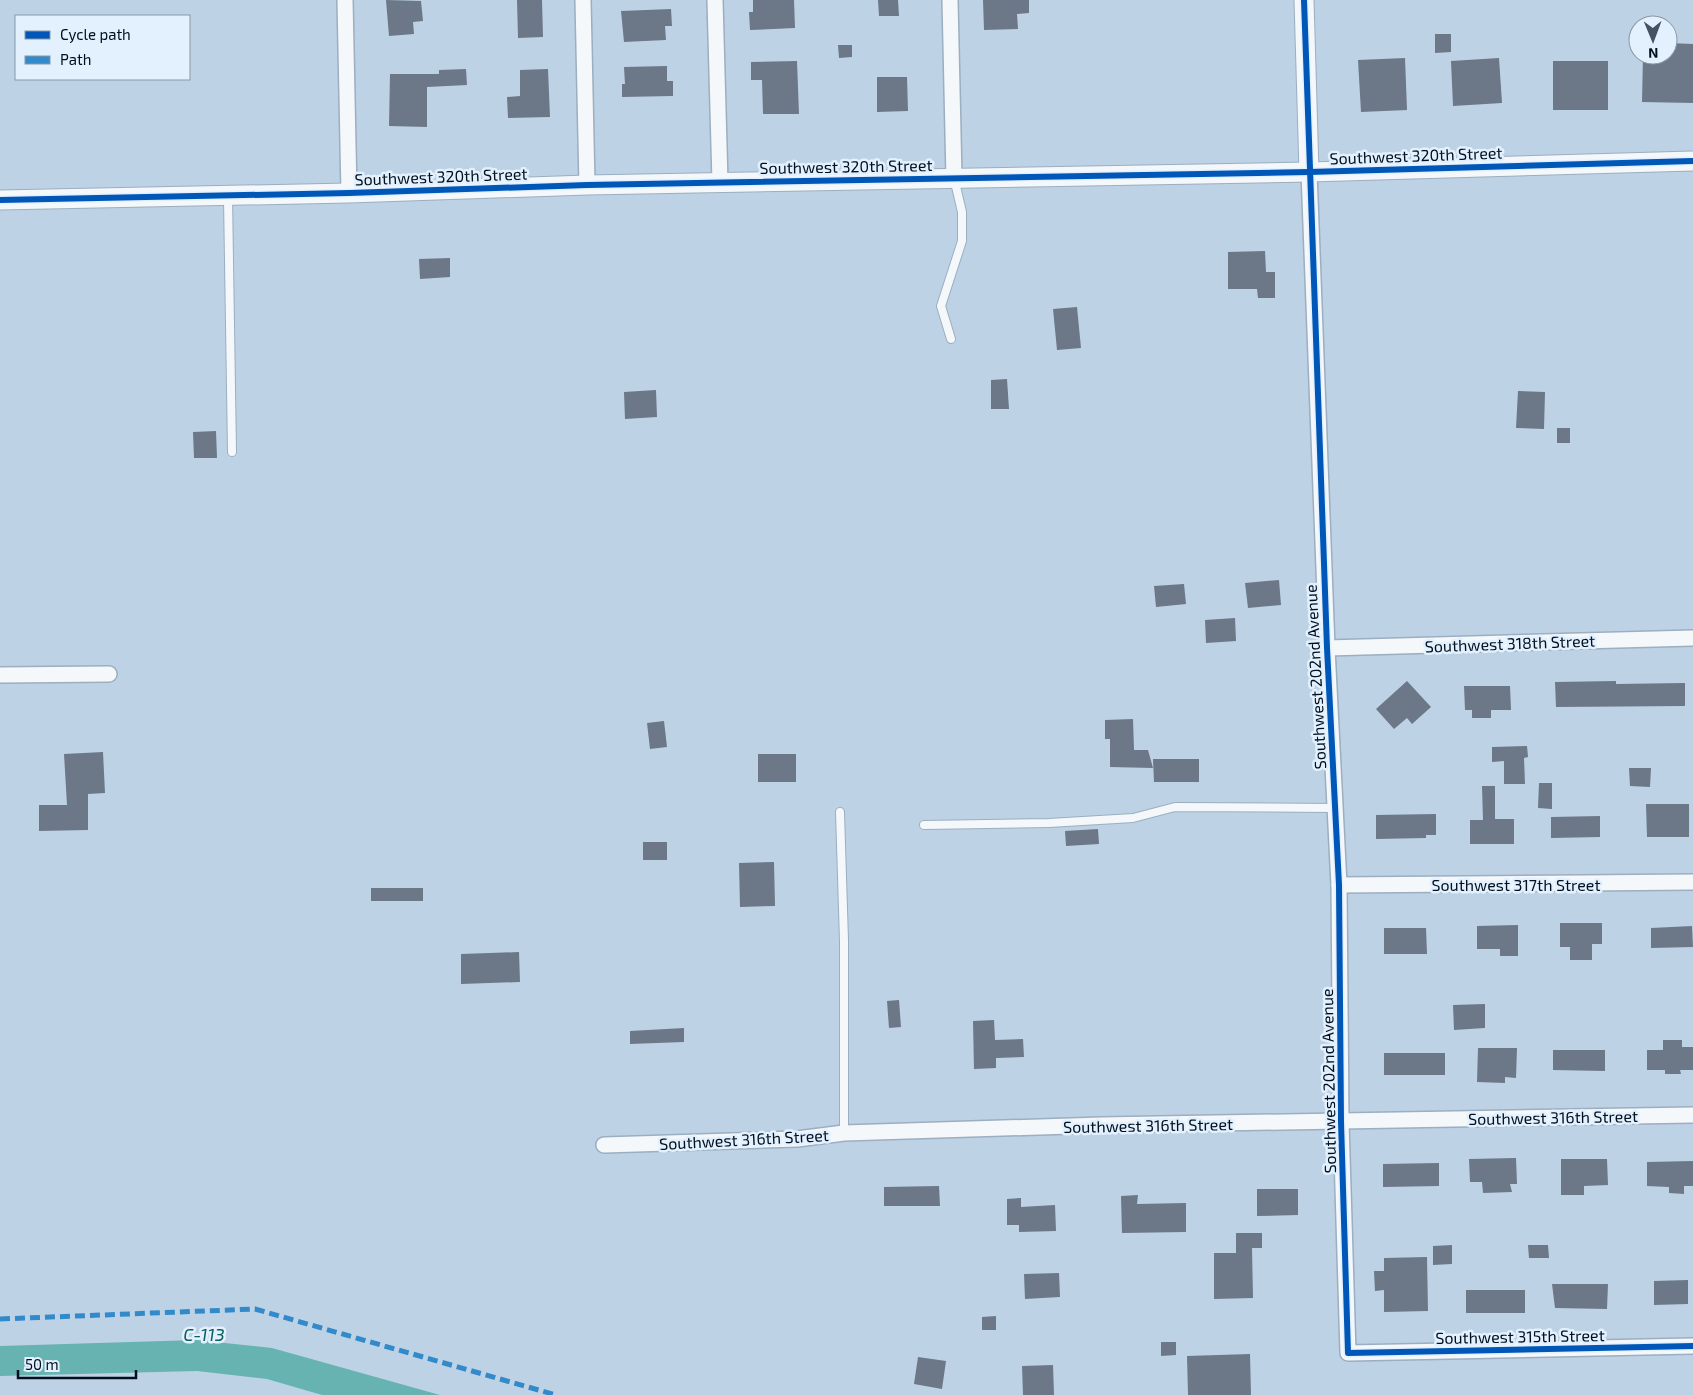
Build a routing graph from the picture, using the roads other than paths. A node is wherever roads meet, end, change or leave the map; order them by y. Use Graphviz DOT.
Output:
graph roads {
  1 [pos="345,0"];
  2 [pos="583,0"];
  3 [pos="715,0"];
  4 [pos="950,0"];
  5 [pos="1304,0"];
  6 [pos="1693,161"];
  7 [pos="1309,172"];
  8 [pos="954,178"];
  9 [pos="720,182"];
  10 [pos="587,185"];
  11 [pos="350,193"];
  12 [pos="228,194"];
  13 [pos="0,200"];
  14 [pos="951,340"];
  15 [pos="232,452"];
  16 [pos="1693,638"];
  17 [pos="1327,648"];
  18 [pos="109,674"];
  19 [pos="0,675"];
  20 [pos="1335,808"];
  21 [pos="840,812"];
  22 [pos="924,825"];
  23 [pos="1693,882"];
  24 [pos="1339,885"];
  25 [pos="1693,1115"];
  26 [pos="1341,1122"];
  27 [pos="844,1134"];
  28 [pos="604,1145"];
  29 [pos="1693,1346"];
  30 [pos="1348,1353"];
  1 -- 11 [label="street"];
  2 -- 10 [label="street"];
  3 -- 9 [label="street"];
  4 -- 8 [label="street"];
  5 -- 7 [label="street, Southwest 202nd Avenue"];
  6 -- 7 [label="street, Southwest 320th Street"];
  7 -- 8 [label="street, Southwest 320th Street"];
  7 -- 17 [label="street, Southwest 202nd Avenue"];
  8 -- 9 [label="street, Southwest 320th Street"];
  8 -- 14 [label="lane"];
  9 -- 10 [label="street, Southwest 320th Street"];
  10 -- 11 [label="street, Southwest 320th Street"];
  11 -- 12 [label="street, Southwest 320th Street"];
  12 -- 13 [label="street, Southwest 320th Street"];
  12 -- 15 [label="lane"];
  16 -- 17 [label="street, Southwest 318th Street"];
  17 -- 20 [label="street, Southwest 202nd Avenue"];
  18 -- 19 [label="street"];
  20 -- 22 [label="lane"];
  20 -- 24 [label="street, Southwest 202nd Avenue"];
  21 -- 27 [label="lane"];
  23 -- 24 [label="street, Southwest 317th Street"];
  24 -- 26 [label="street, Southwest 202nd Avenue"];
  25 -- 26 [label="street, Southwest 316th Street"];
  26 -- 27 [label="street, Southwest 316th Street"];
  26 -- 30 [label="street, Southwest 202nd Avenue"];
  27 -- 28 [label="street, Southwest 316th Street"];
  29 -- 30 [label="street, Southwest 315th Street"];
}
